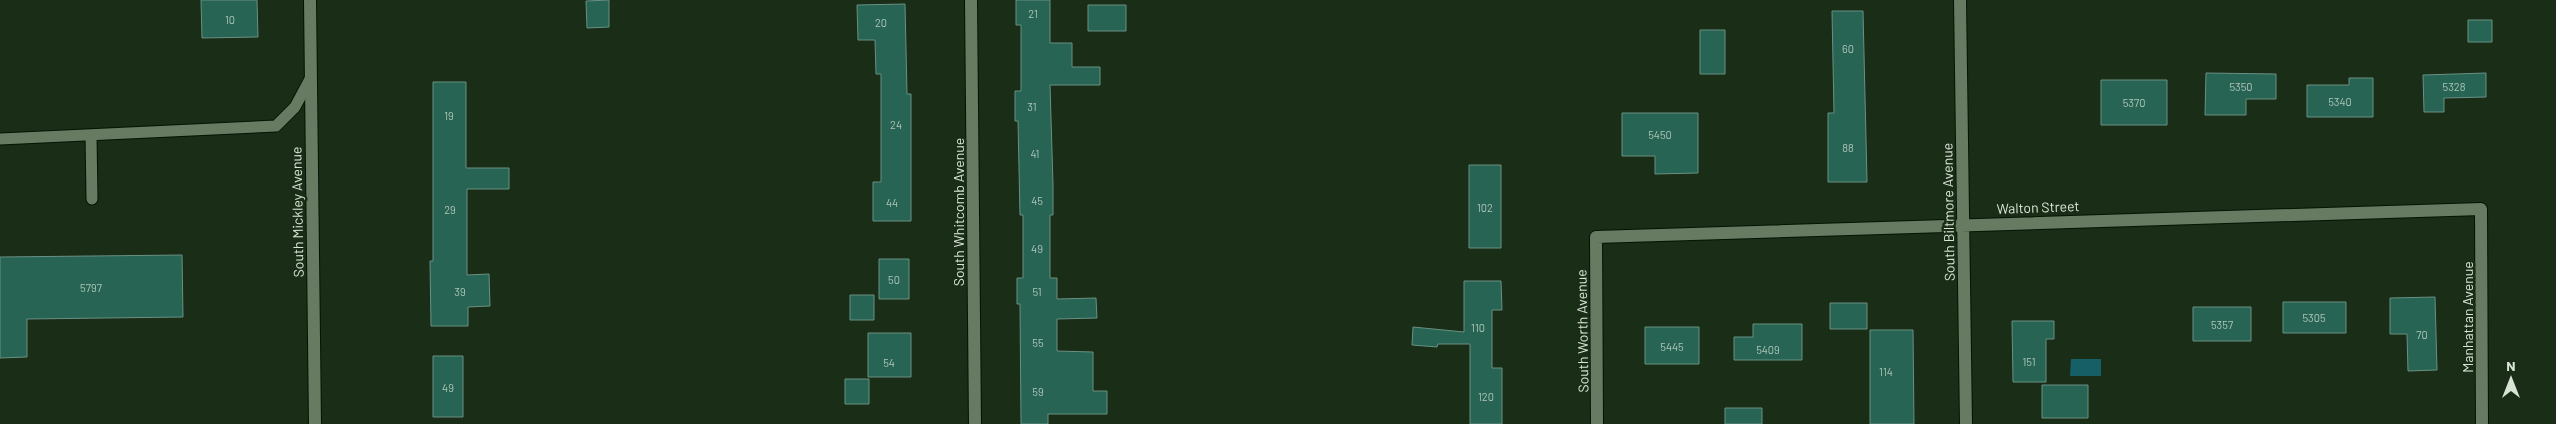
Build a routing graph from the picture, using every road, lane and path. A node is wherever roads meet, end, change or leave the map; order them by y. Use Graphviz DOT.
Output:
graph roads {
  1 [pos="310,0"];
  2 [pos="971,0"];
  3 [pos="1960,0"];
  4 [pos="311,77"];
  5 [pos="91,135"];
  6 [pos="0,139"];
  7 [pos="92,199"];
  8 [pos="2481,209"];
  9 [pos="1963,225"];
  10 [pos="1596,237"];
  11 [pos="315,424"];
  12 [pos="975,424"];
  13 [pos="1598,424"];
  14 [pos="1966,424"];
  15 [pos="2482,424"];
  1 -- 4 [label="street, South Mickley Avenue"];
  2 -- 12 [label="street, South Whitcomb Avenue"];
  3 -- 9 [label="street, South Biltmore Avenue"];
  4 -- 5 [label="lane"];
  4 -- 11 [label="street, South Mickley Avenue"];
  5 -- 6 [label="lane"];
  5 -- 7 [label="lane"];
  8 -- 9 [label="street, Walton Street"];
  8 -- 15 [label="street, Manhattan Avenue"];
  9 -- 10 [label="street, Walton Street"];
  9 -- 14 [label="street, South Biltmore Avenue"];
  10 -- 13 [label="street, South Worth Avenue"];
}
